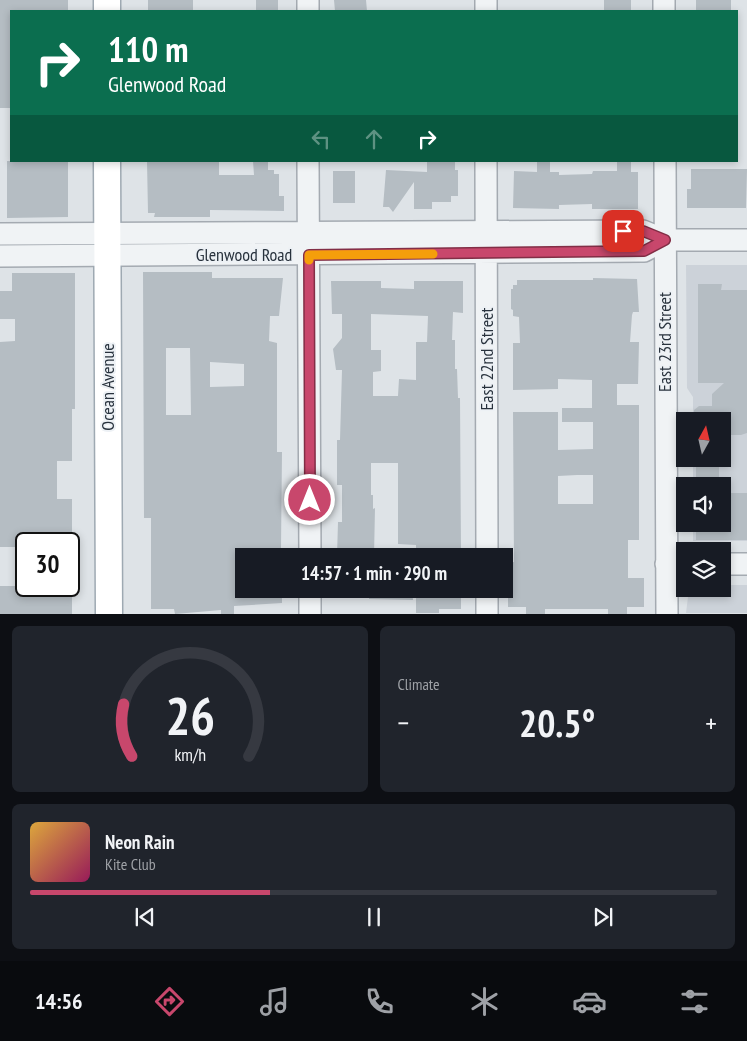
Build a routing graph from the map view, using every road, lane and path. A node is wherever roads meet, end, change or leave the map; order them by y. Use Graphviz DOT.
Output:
graph roads {
  1 [pos="107,162"];
  2 [pos="308,162"];
  3 [pos="486,162"];
  4 [pos="664,162"];
  5 [pos="309,232"];
  6 [pos="486,232"];
  7 [pos="0,234"];
  8 [pos="665,240"];
  9 [pos="747,240"];
  10 [pos="107,244"];
  11 [pos="486,253"];
  12 [pos="309,255"];
  13 [pos="0,256"];
  14 [pos="310,548"];
  15 [pos="487,548"];
  16 [pos="676,564"];
  17 [pos="731,564"];
  18 [pos="747,564"];
  19 [pos="310,598"];
  20 [pos="487,598"];
  21 [pos="109,614"];
  22 [pos="310,614"];
  23 [pos="487,614"];
  24 [pos="666,614"];
  1 -- 10 [label="main road, Ocean Avenue"];
  2 -- 5 [label="street"];
  3 -- 6 [label="street, East 22nd Street"];
  4 -- 8 [label="street, East 23rd Street"];
  5 -- 6 [label="street, Glenwood Road"];
  5 -- 10 [label="street, Glenwood Road"];
  5 -- 12 [label="street"];
  6 -- 8 [label="street, Glenwood Road"];
  6 -- 11 [label="street, East 22nd Street"];
  7 -- 10 [label="street, Glenwood Road"];
  8 -- 9 [label="street, Glenwood Road"];
  8 -- 11 [label="street, Glenwood Road"];
  8 -- 16 [label="street, East 23rd Street"];
  10 -- 12 [label="street, Glenwood Road"];
  10 -- 13 [label="street, Glenwood Road"];
  10 -- 21 [label="main road, Ocean Avenue"];
  11 -- 12 [label="street, Glenwood Road"];
  11 -- 15 [label="street, East 22nd Street"];
  12 -- 14 [label="street"];
  16 -- 24 [label="street, East 23rd Street"];
  17 -- 18 [label="street"];
  19 -- 22 [label="street"];
  20 -- 23 [label="street"];
}
